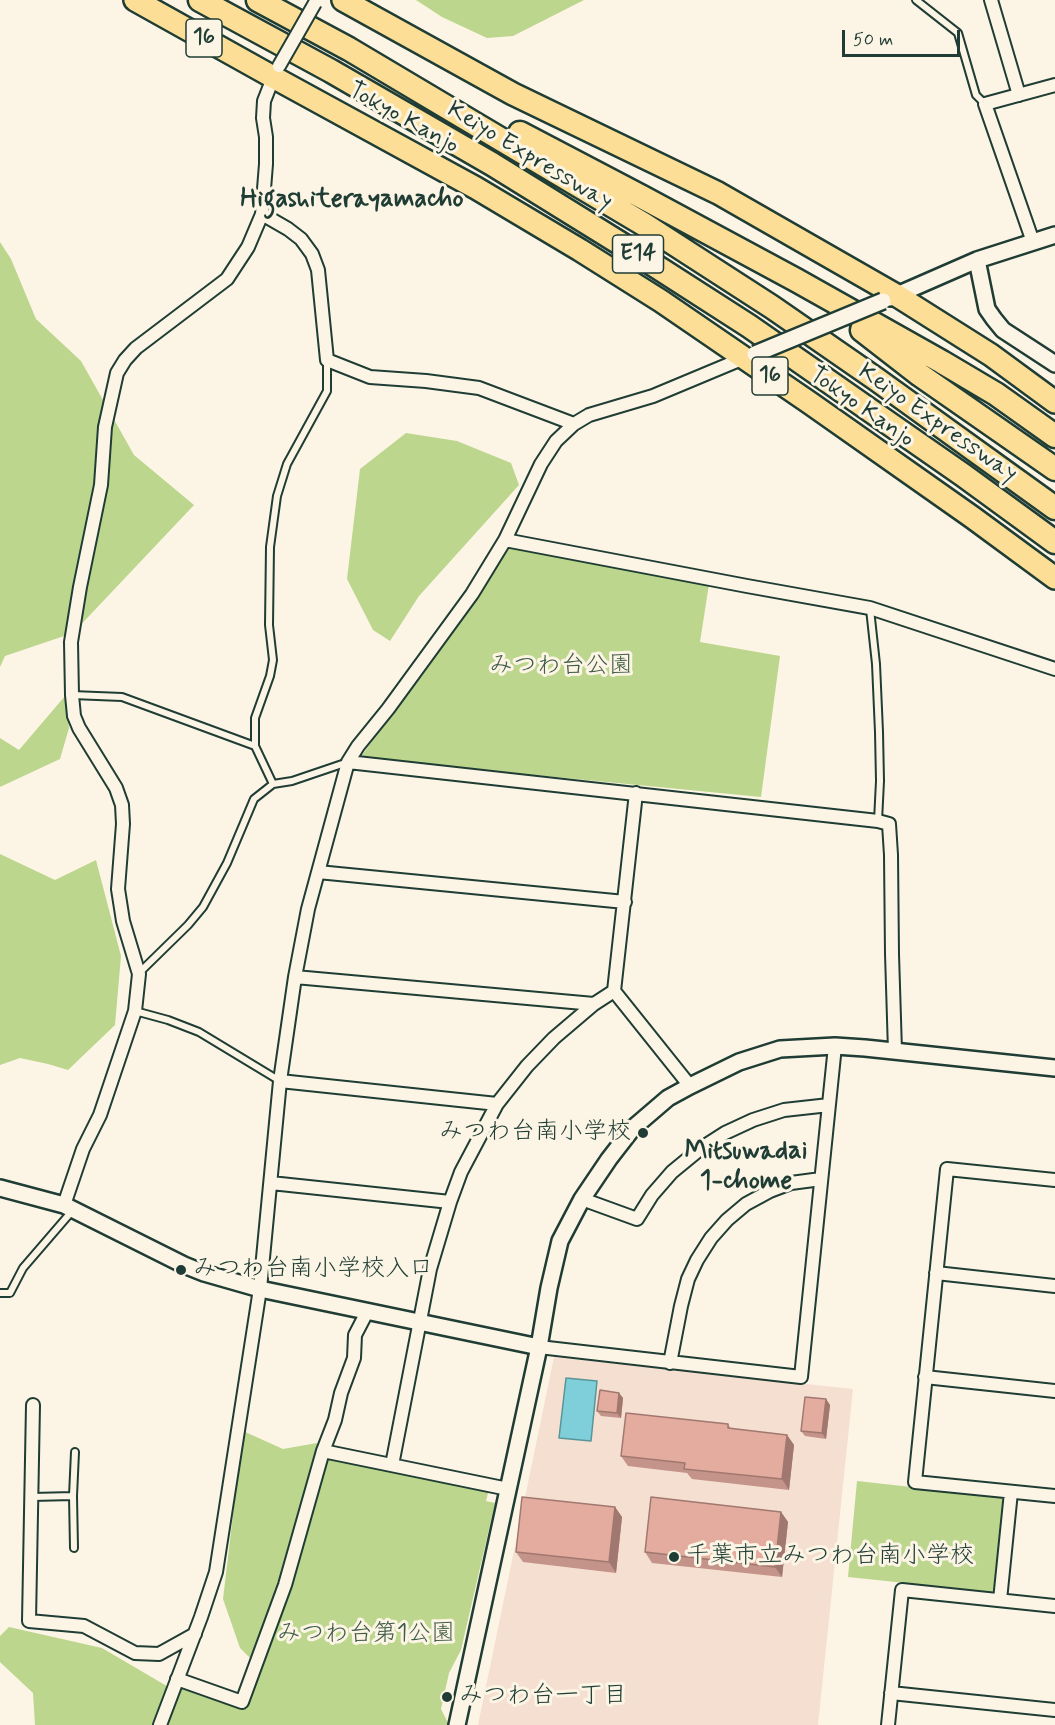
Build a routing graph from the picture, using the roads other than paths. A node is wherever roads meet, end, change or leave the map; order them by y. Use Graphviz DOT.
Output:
graph roads {
  1 [pos="135,0"];
  2 [pos="200,0"];
  3 [pos="258,0"];
  4 [pos="343,0"];
  5 [pos="916,0"];
  6 [pos="991,0"];
  7 [pos="316,1"];
  8 [pos="349,49"];
  9 [pos="276,71"];
  10 [pos="1055,85"];
  11 [pos="1019,94"];
  12 [pos="985,104"];
  13 [pos="262,214"];
  14 [pos="1055,235"];
  15 [pos="1033,242"];
  16 [pos="977,260"];
  17 [pos="796,280"];
  18 [pos="890,298"];
  19 [pos="749,356"];
  20 [pos="327,360"];
  21 [pos="1055,364"];
  22 [pos="1055,402"];
  23 [pos="574,424"];
  24 [pos="1055,435"];
  25 [pos="1055,469"];
  26 [pos="1055,508"];
  27 [pos="505,540"];
  28 [pos="1055,542"];
  29 [pos="1055,578"];
  30 [pos="870,608"];
  31 [pos="1055,669"];
  32 [pos="72,695"];
  33 [pos="255,746"];
  34 [pos="348,762"];
  35 [pos="273,784"];
  36 [pos="636,794"];
  37 [pos="878,821"];
  38 [pos="318,872"];
  39 [pos="625,902"];
  40 [pos="139,974"];
  41 [pos="295,977"];
  42 [pos="615,991"];
  43 [pos="594,1004"];
  44 [pos="135,1011"];
  45 [pos="835,1046"];
  46 [pos="895,1051"];
  47 [pos="1055,1068"];
  48 [pos="280,1081"];
  49 [pos="690,1086"];
  50 [pos="497,1104"];
  51 [pos="829,1105"];
  52 [pos="820,1179"];
  53 [pos="1055,1180"];
  54 [pos="271,1183"];
  55 [pos="0,1188"];
  56 [pos="582,1199"];
  57 [pos="450,1203"];
  58 [pos="69,1207"];
  59 [pos="936,1274"];
  60 [pos="1055,1286"];
  61 [pos="260,1289"];
  62 [pos="0,1293"];
  63 [pos="367,1312"];
  64 [pos="420,1324"];
  65 [pos="539,1347"];
  66 [pos="670,1363"];
  67 [pos="925,1377"];
  68 [pos="1055,1391"];
  69 [pos="33,1405"];
  70 [pos="323,1451"];
  71 [pos="75,1452"];
  72 [pos="392,1465"];
  73 [pos="508,1489"];
  74 [pos="1011,1492"];
  75 [pos="73,1496"];
  76 [pos="1055,1496"];
  77 [pos="32,1497"];
  78 [pos="74,1548"];
  79 [pos="1000,1600"];
  80 [pos="1055,1606"];
  81 [pos="195,1634"];
  82 [pos="177,1679"];
  83 [pos="891,1694"];
  84 [pos="1055,1710"];
  85 [pos="160,1725"];
  86 [pos="457,1725"];
  87 [pos="888,1725"];
  1 -- 9 [label="highway, Tokyo Kanjo / 16"];
  2 -- 28 [label="highway, Keiyo Expressway / E14"];
  3 -- 8 [label="highway, Keiyo Expressway / E14"];
  4 -- 18 [label="highway"];
  5 -- 12 [label="lane"];
  6 -- 11 [label="street"];
  7 -- 9 [label="street, bridge"];
  8 -- 17 [label="highway"];
  8 -- 26 [label="highway, Keiyo Expressway / E14"];
  9 -- 13 [label="street"];
  9 -- 19 [label="highway, Tokyo Kanjo / 16"];
  10 -- 11 [label="street"];
  11 -- 12 [label="street"];
  12 -- 15 [label="street"];
  13 -- 20 [label="street"];
  13 -- 32 [label="street"];
  14 -- 15 [label="street"];
  15 -- 16 [label="street"];
  16 -- 18 [label="street"];
  16 -- 21 [label="street"];
  17 -- 24 [label="highway"];
  17 -- 25 [label="highway"];
  18 -- 19 [label="street, bridge"];
  18 -- 22 [label="highway"];
  19 -- 23 [label="street"];
  19 -- 29 [label="highway, Tokyo Kanjo / 16"];
  20 -- 23 [label="street"];
  20 -- 33 [label="lane"];
  23 -- 27 [label="street"];
  27 -- 30 [label="street"];
  27 -- 34 [label="street"];
  30 -- 31 [label="street"];
  30 -- 37 [label="lane"];
  32 -- 33 [label="lane"];
  32 -- 40 [label="street"];
  33 -- 35 [label="lane"];
  34 -- 35 [label="lane"];
  34 -- 36 [label="street"];
  34 -- 38 [label="street"];
  35 -- 40 [label="lane"];
  36 -- 37 [label="street"];
  36 -- 39 [label="street"];
  37 -- 46 [label="street"];
  38 -- 39 [label="street"];
  38 -- 41 [label="street"];
  39 -- 42 [label="street"];
  40 -- 44 [label="street"];
  41 -- 43 [label="street"];
  41 -- 48 [label="street"];
  42 -- 43 [label="street"];
  42 -- 49 [label="street"];
  43 -- 50 [label="street"];
  44 -- 48 [label="lane"];
  44 -- 58 [label="street"];
  45 -- 46 [label="street"];
  45 -- 49 [label="street"];
  45 -- 51 [label="street"];
  46 -- 47 [label="street"];
  48 -- 50 [label="street"];
  48 -- 54 [label="street"];
  49 -- 56 [label="street"];
  50 -- 57 [label="street"];
  51 -- 52 [label="street"];
  51 -- 56 [label="street"];
  52 -- 66 [label="street"];
  52 -- 66 [label="street"];
  53 -- 59 [label="street"];
  54 -- 57 [label="street"];
  54 -- 61 [label="street"];
  55 -- 58 [label="street"];
  56 -- 65 [label="street"];
  57 -- 64 [label="street"];
  58 -- 61 [label="street"];
  58 -- 62 [label="lane"];
  59 -- 60 [label="street"];
  59 -- 67 [label="street"];
  61 -- 63 [label="street"];
  61 -- 81 [label="street"];
  63 -- 64 [label="street"];
  63 -- 70 [label="street"];
  64 -- 65 [label="street"];
  64 -- 72 [label="street"];
  65 -- 66 [label="street"];
  65 -- 73 [label="street"];
  67 -- 68 [label="street"];
  67 -- 74 [label="street"];
  69 -- 77 [label="street"];
  70 -- 72 [label="street"];
  70 -- 82 [label="street"];
  71 -- 75 [label="lane"];
  72 -- 73 [label="street"];
  73 -- 86 [label="street"];
  74 -- 76 [label="street"];
  74 -- 79 [label="street"];
  75 -- 77 [label="lane"];
  75 -- 78 [label="lane"];
  77 -- 81 [label="street"];
  79 -- 80 [label="street"];
  79 -- 83 [label="street"];
  81 -- 82 [label="street"];
  82 -- 85 [label="street"];
  83 -- 84 [label="street"];
  83 -- 87 [label="street"];
}
